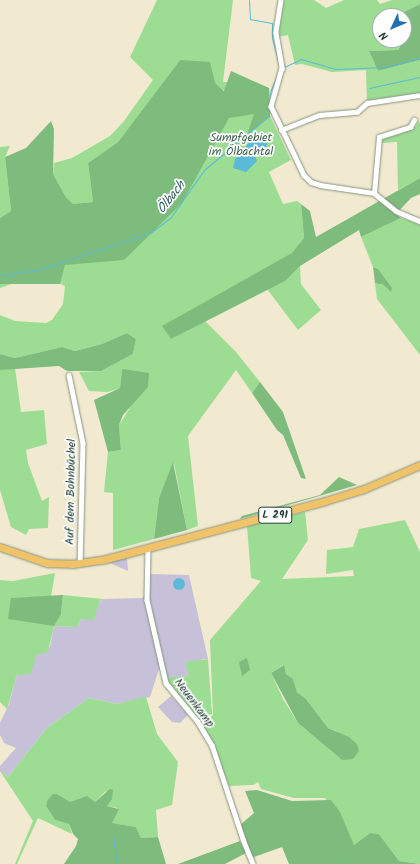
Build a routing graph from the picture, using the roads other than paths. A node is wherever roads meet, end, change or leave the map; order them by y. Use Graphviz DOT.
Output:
graph roads {
  1 [pos="281,0"];
  2 [pos="420,95"];
  3 [pos="414,120"];
  4 [pos="281,130"];
  5 [pos="374,193"];
  6 [pos="420,221"];
  7 [pos="69,375"];
  8 [pos="420,465"];
  9 [pos="0,547"];
  10 [pos="148,548"];
  11 [pos="80,563"];
  12 [pos="253,864"];
  1 -- 4 [label="street"];
  2 -- 4 [label="street"];
  3 -- 5 [label="street"];
  4 -- 5 [label="street"];
  5 -- 6 [label="street"];
  7 -- 11 [label="street, Auf dem Bohnbüchel"];
  8 -- 10 [label="main road, L 291"];
  9 -- 11 [label="main road, L 291"];
  10 -- 11 [label="main road, L 291"];
  10 -- 12 [label="street, Neuenkamp"];
}
